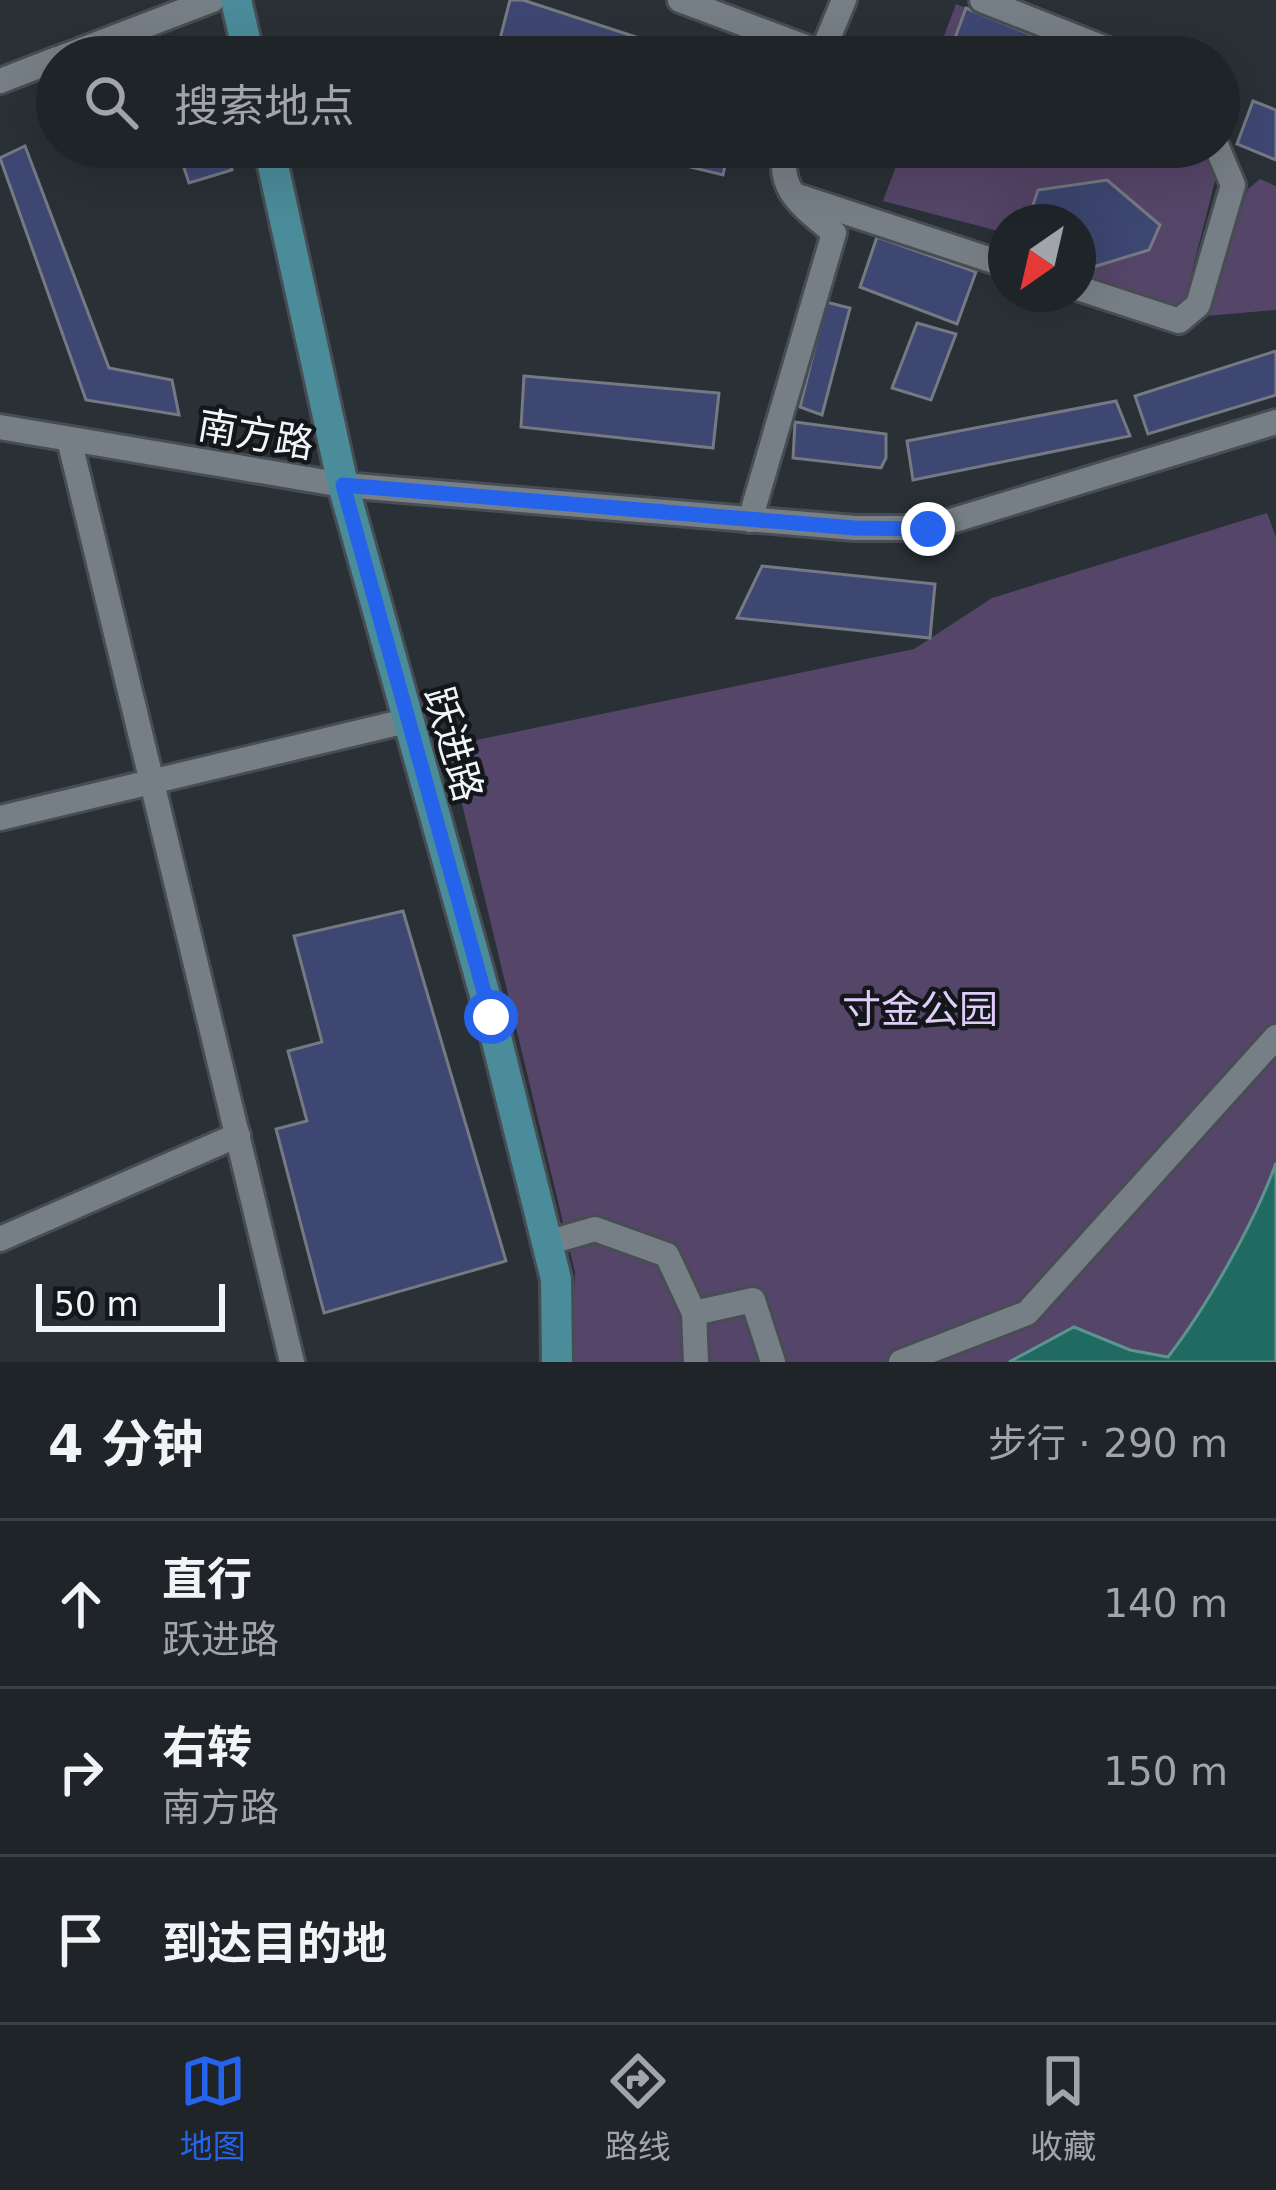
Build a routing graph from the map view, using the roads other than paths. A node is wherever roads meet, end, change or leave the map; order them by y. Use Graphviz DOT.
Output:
graph roads {
  1 [pos="212,0"];
  2 [pos="236,0"];
  3 [pos="680,0"];
  4 [pos="844,0"];
  5 [pos="982,0"];
  6 [pos="118,36"];
  7 [pos="244,36"];
  8 [pos="770,36"];
  9 [pos="829,36"];
  10 [pos="1073,36"];
  11 [pos="36,67"];
  12 [pos="0,81"];
  13 [pos="274,168"];
  14 [pos="781,168"];
  15 [pos="1226,168"];
  16 [pos="790,195"];
  17 [pos="988,259"];
  18 [pos="1096,294"];
  19 [pos="1276,422"];
  20 [pos="0,427"];
  21 [pos="69,439"];
  22 [pos="343,485"];
  23 [pos="751,520"];
  24 [pos="406,721"];
  25 [pos="153,782"];
  26 [pos="0,818"];
  27 [pos="1276,1037"];
  28 [pos="238,1135"];
  29 [pos="0,1239"];
  30 [pos="547,1243"];
  31 [pos="694,1313"];
  32 [pos="292,1362"];
  33 [pos="557,1362"];
  34 [pos="696,1362"];
  35 [pos="773,1362"];
  36 [pos="901,1362"];
  1 -- 6 [label="street"];
  2 -- 7 [label="main road"];
  3 -- 8 [label="street"];
  4 -- 9 [label="street"];
  5 -- 10 [label="street"];
  11 -- 12 [label="street"];
  13 -- 22 [label="main road, 跃进路"];
  14 -- 16 [label="street"];
  15 -- 18 [label="street"];
  16 -- 17 [label="street"];
  16 -- 23 [label="street"];
  19 -- 23 [label="street, 南方路"];
  20 -- 21 [label="street, 南方路"];
  21 -- 22 [label="street, 南方路"];
  21 -- 25 [label="street"];
  22 -- 23 [label="street, 南方路"];
  22 -- 24 [label="main road, 跃进路"];
  24 -- 25 [label="street"];
  24 -- 30 [label="main road, 跃进路"];
  25 -- 26 [label="street"];
  25 -- 28 [label="street"];
  27 -- 36 [label="street"];
  28 -- 29 [label="street"];
  28 -- 32 [label="street"];
  30 -- 31 [label="street"];
  30 -- 33 [label="main road, 跃进路"];
  31 -- 34 [label="street"];
  31 -- 35 [label="street"];
}
